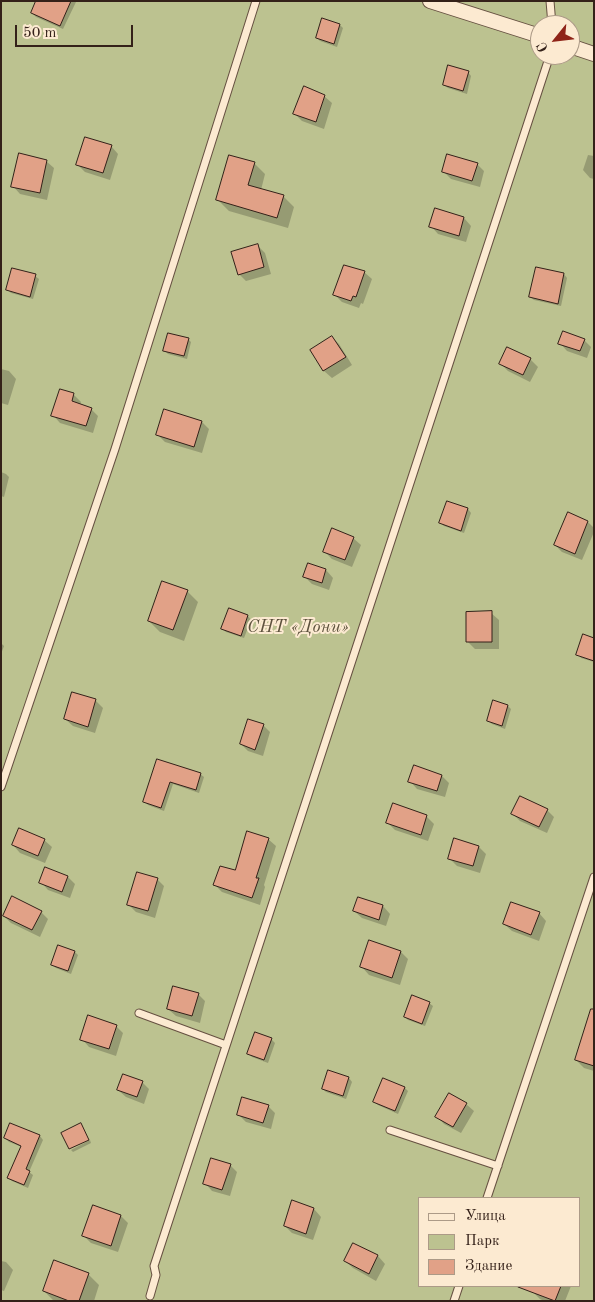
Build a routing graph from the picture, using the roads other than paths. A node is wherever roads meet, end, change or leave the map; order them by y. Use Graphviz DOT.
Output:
graph roads {
  1 [pos="256,1"];
  2 [pos="430,1"];
  3 [pos="550,1"];
  4 [pos="551,15"];
  5 [pos="530,33"];
  6 [pos="580,49"];
  7 [pos="594,54"];
  8 [pos="547,65"];
  9 [pos="1,787"];
  10 [pos="594,877"];
  11 [pos="140,1013"];
  12 [pos="226,1045"];
  13 [pos="390,1130"];
  14 [pos="498,1166"];
  15 [pos="487,1197"];
  16 [pos="458,1287"];
  17 [pos="150,1296"];
  18 [pos="454,1301"];
  1 -- 9 [label="lane"];
  2 -- 5 [label="street"];
  3 -- 4 [label="lane"];
  6 -- 7 [label="street"];
  8 -- 12 [label="lane"];
  10 -- 14 [label="lane"];
  11 -- 12 [label="lane"];
  12 -- 17 [label="lane"];
  13 -- 14 [label="lane"];
  14 -- 15 [label="lane"];
  16 -- 18 [label="lane"];
}
